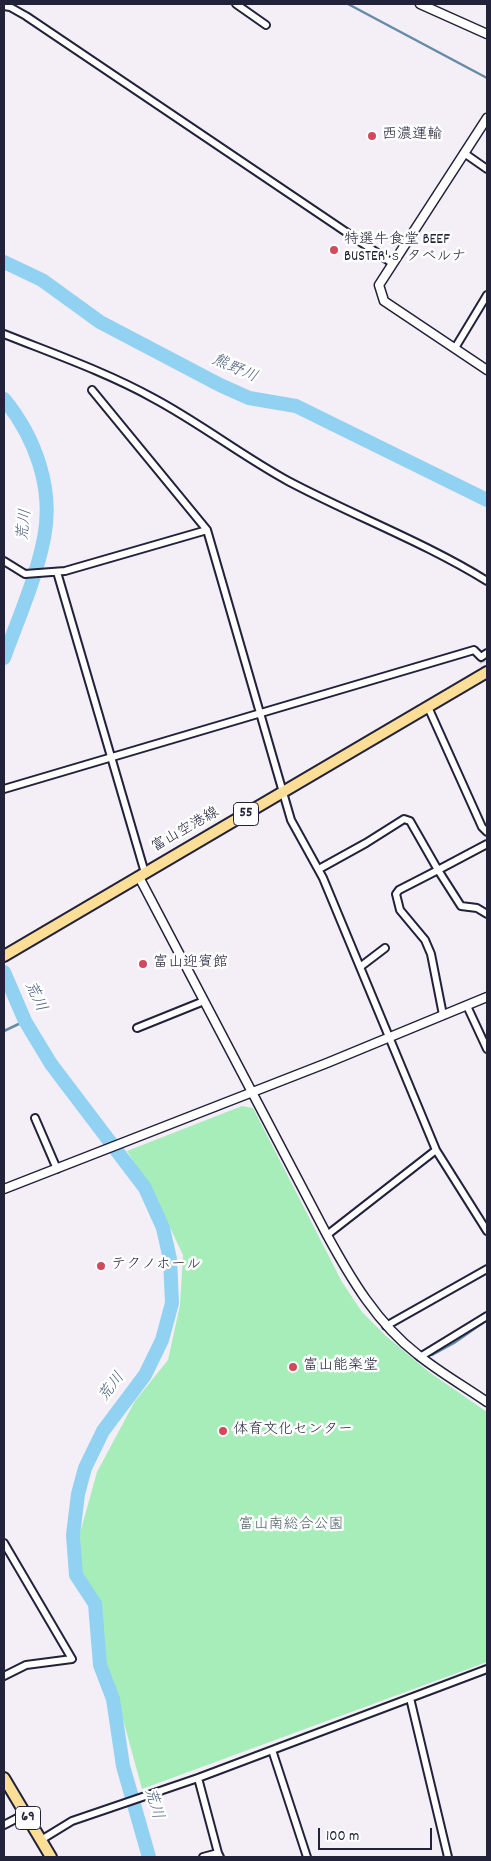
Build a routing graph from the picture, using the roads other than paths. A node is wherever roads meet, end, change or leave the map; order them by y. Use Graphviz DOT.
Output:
graph roads {
  1 [pos="236,4"];
  2 [pos="420,4"];
  3 [pos="4,6"];
  4 [pos="266,25"];
  5 [pos="487,34"];
  6 [pos="487,118"];
  7 [pos="464,153"];
  8 [pos="487,169"];
  9 [pos="392,263"];
  10 [pos="487,296"];
  11 [pos="4,334"];
  12 [pos="455,348"];
  13 [pos="487,370"];
  14 [pos="92,390"];
  15 [pos="207,530"];
  16 [pos="4,561"];
  17 [pos="57,572"];
  18 [pos="487,582"];
  19 [pos="487,653"];
  20 [pos="487,672"];
  21 [pos="428,707"];
  22 [pos="260,713"];
  23 [pos="111,757"];
  24 [pos="4,789"];
  25 [pos="282,793"];
  26 [pos="487,832"];
  27 [pos="487,844"];
  28 [pos="319,869"];
  29 [pos="438,870"];
  30 [pos="142,875"];
  31 [pos="487,914"];
  32 [pos="385,948"];
  33 [pos="4,956"];
  34 [pos="360,967"];
  35 [pos="487,997"];
  36 [pos="204,1001"];
  37 [pos="467,1006"];
  38 [pos="443,1015"];
  39 [pos="137,1028"];
  40 [pos="389,1037"];
  41 [pos="487,1049"];
  42 [pos="252,1092"];
  43 [pos="35,1118"];
  44 [pos="436,1150"];
  45 [pos="57,1169"];
  46 [pos="4,1189"];
  47 [pos="487,1231"];
  48 [pos="327,1235"];
  49 [pos="487,1270"];
  50 [pos="487,1316"];
  51 [pos="386,1326"];
  52 [pos="420,1357"];
  53 [pos="487,1402"];
  54 [pos="4,1543"];
  55 [pos="487,1669"];
  56 [pos="4,1676"];
  57 [pos="410,1698"];
  58 [pos="272,1750"];
  59 [pos="4,1778"];
  60 [pos="198,1778"];
  61 [pos="25,1814"];
  62 [pos="4,1825"];
  63 [pos="41,1840"];
  64 [pos="219,1855"];
  65 [pos="52,1857"];
  66 [pos="203,1857"];
  67 [pos="307,1857"];
  68 [pos="448,1857"];
  1 -- 4 [label="street"];
  2 -- 5 [label="street"];
  3 -- 9 [label="street"];
  6 -- 7 [label="street"];
  7 -- 8 [label="street"];
  7 -- 9 [label="street"];
  9 -- 12 [label="street"];
  10 -- 12 [label="street"];
  11 -- 18 [label="street"];
  12 -- 13 [label="street"];
  14 -- 15 [label="street"];
  15 -- 17 [label="street"];
  15 -- 22 [label="street"];
  16 -- 17 [label="street"];
  17 -- 23 [label="street"];
  19 -- 22 [label="street"];
  20 -- 21 [label="main road, 富山空港線 / 55"];
  21 -- 25 [label="main road, 富山空港線 / 55"];
  21 -- 26 [label="street"];
  22 -- 23 [label="street"];
  22 -- 25 [label="street"];
  23 -- 24 [label="street"];
  23 -- 30 [label="street"];
  25 -- 28 [label="street"];
  25 -- 30 [label="main road, 富山空港線 / 55"];
  27 -- 29 [label="street"];
  28 -- 29 [label="street"];
  28 -- 34 [label="street"];
  29 -- 31 [label="street"];
  29 -- 38 [label="street"];
  30 -- 33 [label="main road, 富山空港線 / 55"];
  30 -- 36 [label="street"];
  32 -- 34 [label="street"];
  34 -- 40 [label="street"];
  35 -- 37 [label="street"];
  36 -- 39 [label="street"];
  36 -- 42 [label="street"];
  37 -- 38 [label="street"];
  37 -- 41 [label="street"];
  38 -- 40 [label="street"];
  40 -- 42 [label="street"];
  40 -- 44 [label="street"];
  42 -- 45 [label="street"];
  42 -- 48 [label="street"];
  43 -- 45 [label="street"];
  44 -- 47 [label="street"];
  44 -- 48 [label="street"];
  45 -- 46 [label="street"];
  48 -- 51 [label="street"];
  49 -- 51 [label="street"];
  50 -- 52 [label="street"];
  51 -- 52 [label="street"];
  52 -- 53 [label="street"];
  54 -- 56 [label="street"];
  55 -- 57 [label="street"];
  57 -- 58 [label="street"];
  57 -- 68 [label="street"];
  58 -- 60 [label="street"];
  58 -- 67 [label="street"];
  59 -- 61 [label="main road, 69"];
  60 -- 63 [label="street"];
  60 -- 64 [label="street"];
  61 -- 62 [label="street"];
  61 -- 63 [label="main road, 69"];
  63 -- 65 [label="main road, 69"];
  64 -- 66 [label="street"];
}
